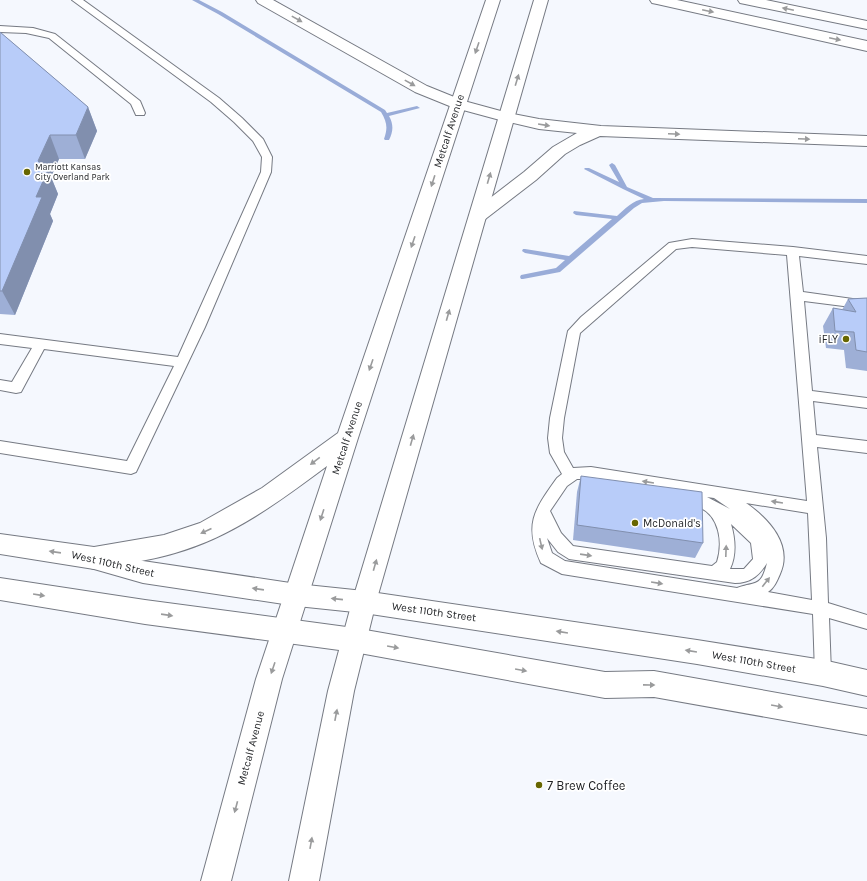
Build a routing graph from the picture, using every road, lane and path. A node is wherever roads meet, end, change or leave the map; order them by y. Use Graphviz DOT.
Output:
graph roads {
  1 [pos="78,0"];
  2 [pos="263,0"];
  3 [pos="493,0"];
  4 [pos="541,0"];
  5 [pos="657,0"];
  6 [pos="745,0"];
  7 [pos="867,26"];
  8 [pos="0,29"];
  9 [pos="867,46"];
  10 [pos="458,104"];
  11 [pos="140,113"];
  12 [pos="506,117"];
  13 [pos="601,131"];
  14 [pos="867,141"];
  15 [pos="478,216"];
  16 [pos="793,251"];
  17 [pos="867,260"];
  18 [pos="797,296"];
  19 [pos="867,305"];
  20 [pos="0,339"];
  21 [pos="40,345"];
  22 [pos="182,362"];
  23 [pos="0,385"];
  24 [pos="806,395"];
  25 [pos="867,403"];
  26 [pos="347,438"];
  27 [pos="810,440"];
  28 [pos="0,447"];
  29 [pos="867,447"];
  30 [pos="566,479"];
  31 [pos="710,499"];
  32 [pos="815,508"];
  33 [pos="542,511"];
  34 [pos="0,544"];
  35 [pos="94,558"];
  36 [pos="714,574"];
  37 [pos="0,589"];
  38 [pos="732,594"];
  39 [pos="297,595"];
  40 [pos="364,602"];
  41 [pos="820,608"];
  42 [pos="867,622"];
  43 [pos="286,631"];
  44 [pos="354,640"];
  45 [pos="823,673"];
  46 [pos="867,683"];
  47 [pos="867,722"];
  48 [pos="216,881"];
  49 [pos="304,881"];
  1 -- 22 [label="lane"];
  2 -- 10 [label="main road, one-way"];
  3 -- 10 [label="main road, Metcalf Avenue, one-way"];
  12 -- 4 [label="main road, one-way"];
  5 -- 9 [label="main road, one-way"];
  7 -- 6 [label="main road, one-way"];
  8 -- 11 [label="lane"];
  10 -- 12 [label="main road"];
  10 -- 26 [label="main road, Metcalf Avenue, one-way"];
  12 -- 13 [label="main road, one-way"];
  15 -- 12 [label="main road, one-way"];
  13 -- 14 [label="main road, one-way"];
  13 -- 15 [label="main road"];
  40 -- 15 [label="main road, one-way"];
  16 -- 17 [label="lane"];
  16 -- 18 [label="lane"];
  16 -- 30 [label="lane"];
  18 -- 19 [label="lane"];
  18 -- 24 [label="lane"];
  20 -- 21 [label="lane"];
  21 -- 22 [label="lane"];
  21 -- 23 [label="lane"];
  22 -- 28 [label="lane"];
  24 -- 25 [label="lane"];
  24 -- 27 [label="lane"];
  26 -- 35 [label="main road, one-way"];
  26 -- 39 [label="main road, Metcalf Avenue, one-way"];
  27 -- 29 [label="lane"];
  27 -- 32 [label="lane"];
  31 -- 30 [label="lane, one-way"];
  30 -- 33 [label="lane"];
  32 -- 31 [label="lane, one-way"];
  36 -- 31 [label="lane, one-way"];
  31 -- 36 [label="lane"];
  38 -- 31 [label="lane, one-way"];
  32 -- 41 [label="lane"];
  33 -- 36 [label="lane, one-way"];
  33 -- 38 [label="lane, one-way"];
  35 -- 34 [label="main road, West 110th Street, one-way"];
  39 -- 35 [label="main road, West 110th Street, one-way"];
  37 -- 43 [label="main road, one-way"];
  38 -- 41 [label="lane"];
  40 -- 39 [label="main road, West 110th Street, one-way"];
  39 -- 43 [label="main road, Metcalf Avenue"];
  40 -- 44 [label="main road"];
  45 -- 40 [label="main road, West 110th Street, one-way"];
  41 -- 42 [label="lane"];
  41 -- 45 [label="lane"];
  43 -- 44 [label="main road"];
  43 -- 48 [label="main road, Metcalf Avenue, one-way"];
  44 -- 47 [label="main road, one-way"];
  49 -- 44 [label="main road, one-way"];
  45 -- 46 [label="main road, West 110th Street"];
}
